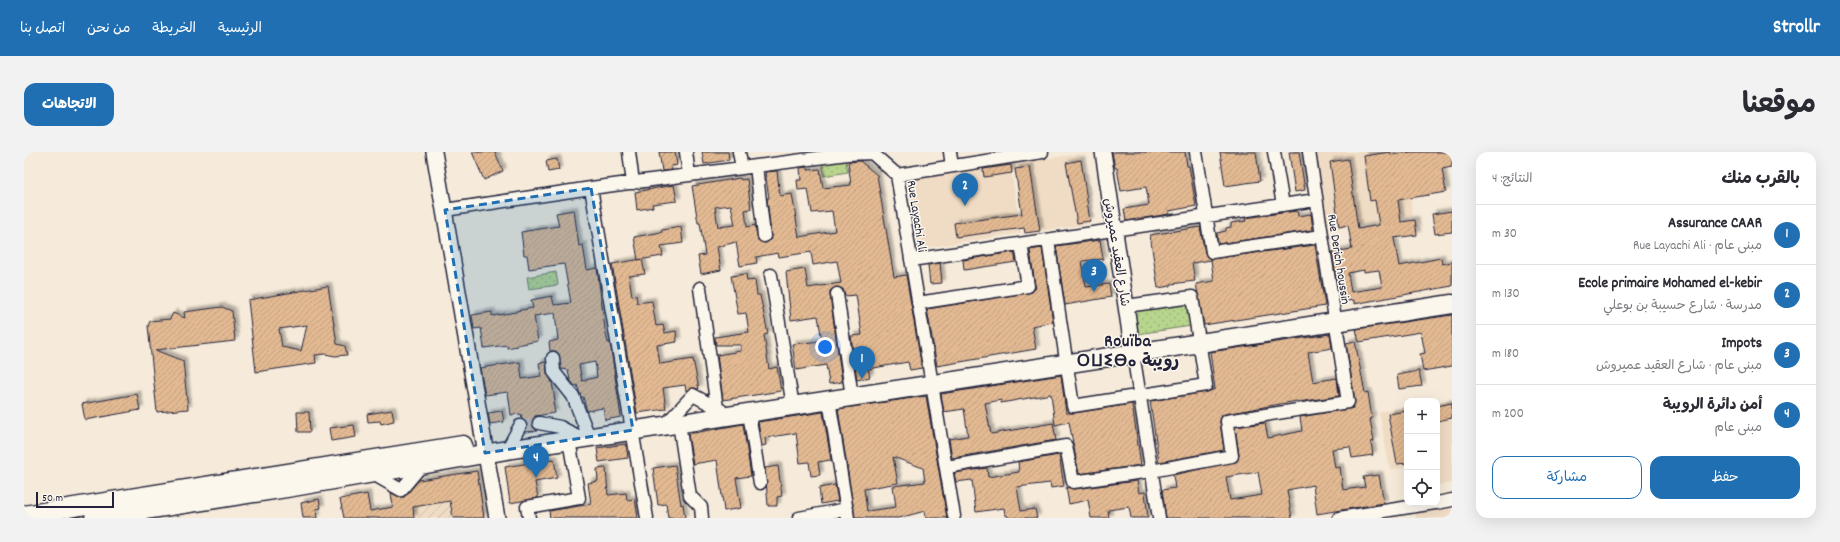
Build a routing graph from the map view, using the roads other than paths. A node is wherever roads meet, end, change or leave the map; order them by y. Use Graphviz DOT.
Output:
graph roads {
  1 [pos="434,152"];
  2 [pos="629,152"];
  3 [pos="686,152"];
  4 [pos="739,152"];
  5 [pos="950,152"];
  6 [pos="1042,152"];
  7 [pos="1103,152"];
  8 [pos="1196,152"];
  9 [pos="1274,152"];
  10 [pos="1309,152"];
  11 [pos="878,156"];
  12 [pos="756,166"];
  13 [pos="952,166"];
  14 [pos="742,168"];
  15 [pos="689,175"];
  16 [pos="897,175"];
  17 [pos="633,182"];
  18 [pos="591,188"];
  19 [pos="1316,200"];
  20 [pos="1283,205"];
  21 [pos="445,210"];
  22 [pos="1206,216"];
  23 [pos="1114,230"];
  24 [pos="764,236"];
  25 [pos="1322,236"];
  26 [pos="1048,240"];
  27 [pos="1021,244"];
  28 [pos="911,260"];
  29 [pos="771,275"];
  30 [pos="700,288"];
  31 [pos="837,294"];
  32 [pos="918,303"];
  33 [pos="1452,304"];
  34 [pos="1126,306"];
  35 [pos="1335,322"];
  36 [pos="1200,343"];
  37 [pos="1133,353"];
  38 [pos="553,358"];
  39 [pos="1066,364"];
  40 [pos="932,384"];
  41 [pos="1140,395"];
  42 [pos="852,397"];
  43 [pos="829,400"];
  44 [pos="793,406"];
  45 [pos="733,412"];
  46 [pos="539,423"];
  47 [pos="672,424"];
  48 [pos="520,426"];
  49 [pos="633,430"];
  50 [pos="580,439"];
  51 [pos="485,448"];
  52 [pos="507,450"];
  53 [pos="947,467"];
  54 [pos="1151,471"];
  55 [pos="760,483"];
  56 [pos="1452,500"];
  57 [pos="1440,502"];
  58 [pos="1423,506"];
  59 [pos="847,513"];
  60 [pos="1387,514"];
  61 [pos="24,515"];
  62 [pos="954,516"];
  63 [pos="94,518"];
  64 [pos="497,518"];
  65 [pos="529,518"];
  66 [pos="647,518"];
  67 [pos="702,518"];
  68 [pos="799,518"];
  69 [pos="1159,518"];
  70 [pos="1339,518"];
  1 -- 21 [label="main road"];
  2 -- 17 [label="street"];
  3 -- 15 [label="street"];
  4 -- 14 [label="street"];
  5 -- 13 [label="street"];
  6 -- 13 [label="street"];
  7 -- 23 [label="main road, شارع العقيد عميروش"];
  8 -- 22 [label="street"];
  9 -- 20 [label="street"];
  10 -- 19 [label="street, Rue Derich houssin"];
  11 -- 12 [label="street, Rue Layachi Ali"];
  11 -- 16 [label="street, Rue Layachi Ali"];
  12 -- 14 [label="street, Rue Layachi Ali"];
  12 -- 24 [label="street"];
  13 -- 16 [label="street"];
  14 -- 15 [label="street, Rue Layachi Ali"];
  15 -- 17 [label="street, Rue Layachi Ali"];
  16 -- 28 [label="street, Rue Layachi Ali"];
  17 -- 18 [label="street, Rue Layachi Ali"];
  18 -- 21 [label="street, Rue Layachi Ali"];
  18 -- 49 [label="street"];
  19 -- 20 [label="street"];
  19 -- 25 [label="street, Rue Derich houssin"];
  20 -- 22 [label="street"];
  21 -- 51 [label="main road"];
  22 -- 23 [label="street"];
  22 -- 25 [label="street"];
  23 -- 26 [label="street"];
  23 -- 34 [label="main road, شارع العقيد عميروش"];
  25 -- 35 [label="street, Rue Derich houssin"];
  26 -- 27 [label="street"];
  26 -- 39 [label="street"];
  27 -- 28 [label="street"];
  27 -- 32 [label="street"];
  28 -- 32 [label="street, Rue Layachi Ali"];
  29 -- 44 [label="street"];
  30 -- 45 [label="street"];
  31 -- 42 [label="street"];
  32 -- 40 [label="street, Rue Layachi Ali"];
  33 -- 35 [label="highway"];
  34 -- 36 [label="street"];
  34 -- 37 [label="main road, شارع العقيد عميروش"];
  35 -- 36 [label="highway"];
  35 -- 54 [label="street, Rue Derich houssin"];
  36 -- 37 [label="highway"];
  36 -- 41 [label="street"];
  37 -- 39 [label="highway"];
  37 -- 41 [label="street"];
  38 -- 50 [label="street"];
  39 -- 40 [label="highway"];
  39 -- 41 [label="street"];
  40 -- 42 [label="highway"];
  40 -- 53 [label="street, Rue Layachi Ali"];
  41 -- 54 [label="street"];
  42 -- 43 [label="highway"];
  43 -- 44 [label="highway"];
  43 -- 59 [label="street"];
  44 -- 45 [label="highway"];
  45 -- 47 [label="highway"];
  45 -- 47 [label="street"];
  45 -- 55 [label="street"];
  46 -- 50 [label="street"];
  47 -- 49 [label="highway"];
  47 -- 67 [label="street"];
  48 -- 52 [label="street"];
  49 -- 50 [label="highway"];
  49 -- 66 [label="street"];
  50 -- 52 [label="highway"];
  50 -- 65 [label="street"];
  51 -- 52 [label="highway"];
  51 -- 61 [label="highway"];
  51 -- 63 [label="highway"];
  51 -- 64 [label="main road"];
  53 -- 54 [label="street"];
  53 -- 62 [label="street, Rue Layachi Ali"];
  54 -- 69 [label="street"];
  56 -- 57 [label="street"];
  58 -- 60 [label="street"];
  59 -- 68 [label="street"];
  60 -- 70 [label="street"];
}
